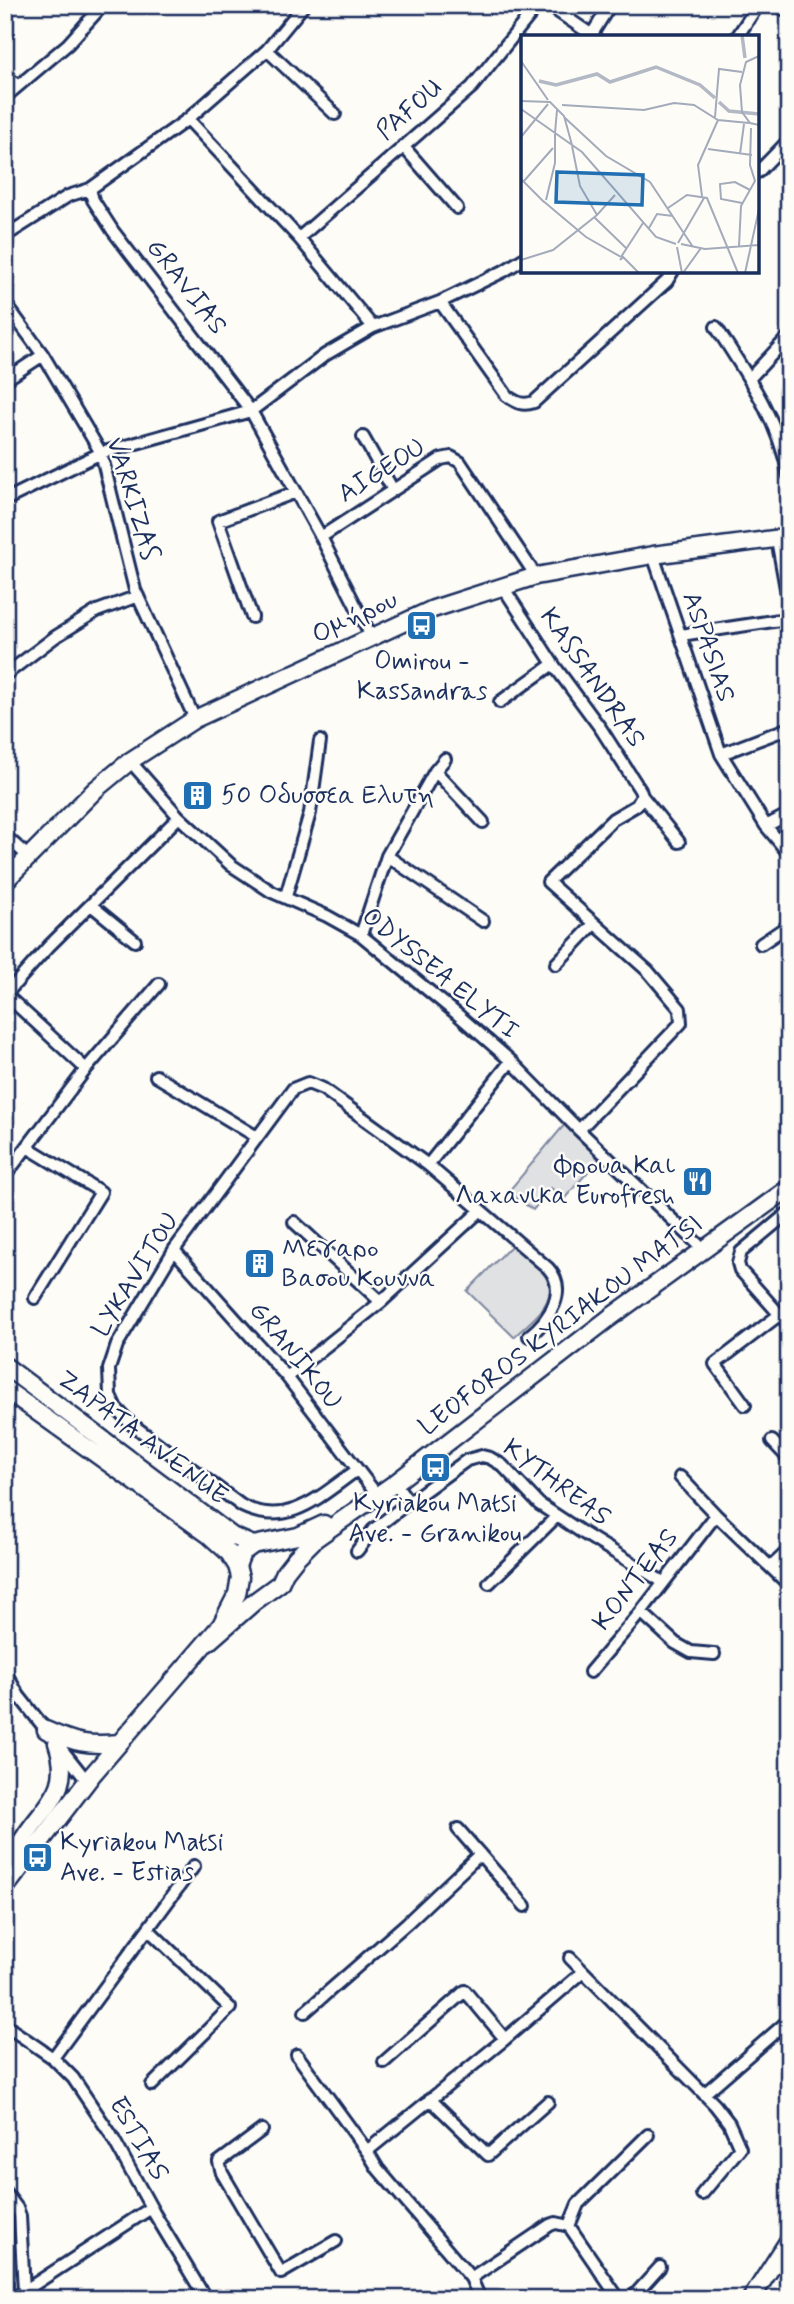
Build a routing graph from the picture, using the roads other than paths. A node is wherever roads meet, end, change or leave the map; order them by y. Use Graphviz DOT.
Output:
graph roads {
  1 [pos="103,5"];
  2 [pos="304,5"];
  3 [pos="538,5"];
  4 [pos="548,5"];
  5 [pos="610,5"];
  6 [pos="758,5"];
  7 [pos="779,5"];
  8 [pos="789,13"];
  9 [pos="592,35"];
  10 [pos="594,35"];
  11 [pos="738,35"];
  12 [pos="267,50"];
  13 [pos="5,75"];
  14 [pos="18,86"];
  15 [pos="5,97"];
  16 [pos="335,114"];
  17 [pos="188,119"];
  18 [pos="789,141"];
  19 [pos="403,146"];
  20 [pos="759,171"];
  21 [pos="90,189"];
  22 [pos="457,208"];
  23 [pos="5,236"];
  24 [pos="299,238"];
  25 [pos="521,260"];
  26 [pos="672,273"];
  27 [pos="440,302"];
  28 [pos="5,303"];
  29 [pos="373,327"];
  30 [pos="716,327"];
  31 [pos="789,336"];
  32 [pos="43,355"];
  33 [pos="750,379"];
  34 [pos="5,380"];
  35 [pos="251,411"];
  36 [pos="363,437"];
  37 [pos="101,453"];
  38 [pos="789,476"];
  39 [pos="393,490"];
  40 [pos="296,492"];
  41 [pos="5,500"];
  42 [pos="321,537"];
  43 [pos="783,538"];
  44 [pos="653,555"];
  45 [pos="536,576"];
  46 [pos="503,587"];
  47 [pos="138,596"];
  48 [pos="789,604"];
  49 [pos="789,615"];
  50 [pos="252,617"];
  51 [pos="681,635"];
  52 [pos="372,638"];
  53 [pos="553,664"];
  54 [pos="5,675"];
  55 [pos="500,702"];
  56 [pos="195,719"];
  57 [pos="789,729"];
  58 [pos="320,741"];
  59 [pos="721,754"];
  60 [pos="445,758"];
  61 [pos="130,761"];
  62 [pos="435,771"];
  63 [pos="642,796"];
  64 [pos="789,814"];
  65 [pos="179,817"];
  66 [pos="483,822"];
  67 [pos="766,826"];
  68 [pos="5,835"];
  69 [pos="679,842"];
  70 [pos="789,854"];
  71 [pos="387,856"];
  72 [pos="29,857"];
  73 [pos="5,881"];
  74 [pos="286,896"];
  75 [pos="91,905"];
  76 [pos="483,921"];
  77 [pos="594,923"];
  78 [pos="789,925"];
  79 [pos="361,935"];
  80 [pos="135,941"];
  81 [pos="761,944"];
  82 [pos="556,964"];
  83 [pos="159,984"];
  84 [pos="6,994"];
  85 [pos="511,1061"];
  86 [pos="86,1069"];
  87 [pos="156,1076"];
  88 [pos="579,1130"];
  89 [pos="257,1137"];
  90 [pos="27,1146"];
  91 [pos="428,1166"];
  92 [pos="6,1175"];
  93 [pos="784,1191"];
  94 [pos="480,1211"];
  95 [pos="789,1211"];
  96 [pos="294,1222"];
  97 [pos="174,1250"];
  98 [pos="703,1250"];
  99 [pos="35,1298"];
  100 [pos="381,1302"];
  101 [pos="779,1315"];
  102 [pos="789,1325"];
  103 [pos="529,1336"];
  104 [pos="5,1366"];
  105 [pos="287,1377"];
  106 [pos="5,1390"];
  107 [pos="745,1405"];
  108 [pos="772,1441"];
  109 [pos="789,1459"];
  110 [pos="357,1470"];
  111 [pos="680,1477"];
  112 [pos="394,1483"];
  113 [pos="370,1499"];
  114 [pos="409,1502"];
  115 [pos="716,1515"];
  116 [pos="557,1516"];
  117 [pos="259,1544"];
  118 [pos="357,1550"];
  119 [pos="789,1550"];
  120 [pos="771,1567"];
  121 [pos="238,1572"];
  122 [pos="285,1572"];
  123 [pos="663,1582"];
  124 [pos="489,1583"];
  125 [pos="789,1585"];
  126 [pos="270,1590"];
  127 [pos="641,1612"];
  128 [pos="207,1643"];
  129 [pos="714,1654"];
  130 [pos="5,1672"];
  131 [pos="590,1672"];
  132 [pos="46,1730"];
  133 [pos="119,1743"];
  134 [pos="57,1744"];
  135 [pos="87,1781"];
  136 [pos="458,1829"];
  137 [pos="480,1854"];
  138 [pos="194,1866"];
  139 [pos="7,1886"];
  140 [pos="525,1906"];
  141 [pos="148,1929"];
  142 [pos="570,1958"];
  143 [pos="583,1972"];
  144 [pos="304,2012"];
  145 [pos="789,2020"];
  146 [pos="5,2025"];
  147 [pos="505,2039"];
  148 [pos="297,2055"];
  149 [pos="53,2058"];
  150 [pos="384,2062"];
  151 [pos="152,2085"];
  152 [pos="704,2094"];
  153 [pos="430,2099"];
  154 [pos="548,2102"];
  155 [pos="262,2130"];
  156 [pos="648,2135"];
  157 [pos="367,2151"];
  158 [pos="5,2192"];
  159 [pos="702,2194"];
  160 [pos="152,2208"];
  161 [pos="569,2226"];
  162 [pos="789,2240"];
  163 [pos="336,2241"];
  164 [pos="660,2267"];
  165 [pos="471,2278"];
  166 [pos="24,2291"];
  167 [pos="757,2297"];
  168 [pos="12,2299"];
  169 [pos="206,2299"];
  170 [pos="480,2299"];
  171 [pos="619,2299"];
  172 [pos="631,2299"];
  1 -- 14 [label="street"];
  2 -- 12 [label="street"];
  3 -- 19 [label="street, PAFOU"];
  4 -- 9 [label="street"];
  5 -- 10 [label="street"];
  6 -- 11 [label="street"];
  7 -- 8 [label="street"];
  12 -- 16 [label="street"];
  12 -- 17 [label="street"];
  13 -- 14 [label="street"];
  14 -- 15 [label="street"];
  17 -- 21 [label="street"];
  17 -- 24 [label="street"];
  18 -- 20 [label="street"];
  19 -- 22 [label="street"];
  19 -- 24 [label="street, PAFOU"];
  21 -- 23 [label="street"];
  21 -- 35 [label="street, GRAVIAS"];
  24 -- 29 [label="street"];
  25 -- 27 [label="street"];
  26 -- 27 [label="street"];
  27 -- 29 [label="street"];
  28 -- 32 [label="street, VARKIZAS"];
  29 -- 35 [label="street"];
  30 -- 33 [label="street"];
  31 -- 33 [label="street"];
  32 -- 34 [label="street"];
  32 -- 37 [label="street, VARKIZAS"];
  33 -- 38 [label="street"];
  35 -- 37 [label="street"];
  35 -- 40 [label="street, GRAVIAS"];
  36 -- 39 [label="street"];
  37 -- 41 [label="street"];
  37 -- 47 [label="street, VARKIZAS"];
  39 -- 42 [label="street, AIGEOU"];
  39 -- 45 [label="street, AIGEOU"];
  40 -- 42 [label="street, GRAVIAS"];
  40 -- 50 [label="street"];
  42 -- 52 [label="street, GRAVIAS"];
  43 -- 44 [label="main road, Ομήρου"];
  43 -- 48 [label="street"];
  44 -- 45 [label="main road, Ομήρου"];
  44 -- 51 [label="street, ASPASIAS"];
  45 -- 46 [label="main road, Ομήρου"];
  46 -- 52 [label="main road, Ομήρου"];
  46 -- 53 [label="street, KASSANDRAS"];
  47 -- 54 [label="street"];
  47 -- 56 [label="street, VARKIZAS"];
  49 -- 51 [label="street"];
  51 -- 59 [label="street, ASPASIAS"];
  52 -- 56 [label="main road, Ομήρου"];
  53 -- 55 [label="street"];
  53 -- 63 [label="street, KASSANDRAS"];
  56 -- 61 [label="main road, Ομήρου"];
  57 -- 59 [label="street"];
  58 -- 74 [label="street"];
  59 -- 67 [label="street, ASPASIAS"];
  60 -- 62 [label="street"];
  61 -- 65 [label="street, ODYSSEA ELYTI"];
  61 -- 72 [label="main road, Ομήρου"];
  62 -- 66 [label="street"];
  62 -- 71 [label="street"];
  63 -- 69 [label="street, KASSANDRAS"];
  63 -- 77 [label="street"];
  64 -- 67 [label="street"];
  65 -- 74 [label="street, ODYSSEA ELYTI"];
  65 -- 75 [label="street"];
  67 -- 70 [label="street, ASPASIAS"];
  68 -- 72 [label="street"];
  71 -- 76 [label="street"];
  71 -- 79 [label="street"];
  72 -- 73 [label="main road, Ομήρου"];
  74 -- 79 [label="street, ODYSSEA ELYTI"];
  75 -- 80 [label="street"];
  75 -- 84 [label="street"];
  77 -- 82 [label="street"];
  77 -- 88 [label="street"];
  78 -- 81 [label="street"];
  79 -- 85 [label="street, ODYSSEA ELYTI"];
  83 -- 86 [label="street"];
  84 -- 86 [label="street"];
  85 -- 88 [label="street, ODYSSEA ELYTI"];
  85 -- 91 [label="street"];
  86 -- 90 [label="street"];
  87 -- 89 [label="street"];
  88 -- 98 [label="street, ODYSSEA ELYTI"];
  89 -- 91 [label="street, LYKAVITOU"];
  89 -- 97 [label="street, LYKAVITOU"];
  90 -- 92 [label="street"];
  90 -- 99 [label="street"];
  91 -- 94 [label="street"];
  93 -- 95 [label="street"];
  93 -- 98 [label="main road, LEOFOROS KYRIAKOU MATSI"];
  94 -- 100 [label="street"];
  94 -- 103 [label="street"];
  95 -- 101 [label="street"];
  96 -- 100 [label="street"];
  97 -- 105 [label="street, GRANIKOU"];
  97 -- 110 [label="street, LYKAVITOU"];
  98 -- 112 [label="main road, LEOFOROS KYRIAKOU MATSI"];
  100 -- 105 [label="street"];
  101 -- 102 [label="street"];
  101 -- 107 [label="street"];
  104 -- 117 [label="main road, ZAPATA AVENUE"];
  105 -- 110 [label="street, GRANIKOU"];
  106 -- 121 [label="main road, ZAPATA AVENUE"];
  108 -- 109 [label="street"];
  110 -- 113 [label="street, GRANIKOU"];
  111 -- 115 [label="street"];
  112 -- 113 [label="main road, LEOFOROS KYRIAKOU MATSI"];
  112 -- 114 [label="street"];
  113 -- 117 [label="main road, LEOFOROS KYRIAKOU MATSI"];
  113 -- 122 [label="main road, LEOFOROS KYRIAKOU MATSI"];
  114 -- 116 [label="street, KYTHREAS"];
  114 -- 118 [label="street"];
  115 -- 120 [label="street"];
  115 -- 123 [label="street, KONTEAS"];
  116 -- 123 [label="street, KYTHREAS"];
  116 -- 124 [label="street"];
  117 -- 121 [label="main road, LEOFOROS KYRIAKOU MATSI"];
  117 -- 122 [label="main road"];
  119 -- 120 [label="street"];
  120 -- 125 [label="street"];
  121 -- 126 [label="main road"];
  121 -- 128 [label="main road, LEOFOROS KYRIAKOU MATSI"];
  122 -- 126 [label="main road, LEOFOROS KYRIAKOU MATSI"];
  123 -- 127 [label="street, KONTEAS"];
  126 -- 128 [label="main road, LEOFOROS KYRIAKOU MATSI"];
  127 -- 129 [label="street"];
  127 -- 131 [label="street, KONTEAS"];
  128 -- 133 [label="main road, LEOFOROS KYRIAKOU MATSI"];
  130 -- 132 [label="street"];
  132 -- 133 [label="main road"];
  132 -- 134 [label="street"];
  133 -- 135 [label="main road, LEOFOROS KYRIAKOU MATSI"];
  134 -- 135 [label="street"];
  134 -- 139 [label="main road"];
  135 -- 139 [label="main road, LEOFOROS KYRIAKOU MATSI"];
  136 -- 137 [label="street"];
  137 -- 140 [label="street"];
  137 -- 144 [label="street"];
  138 -- 141 [label="street"];
  141 -- 149 [label="street"];
  141 -- 151 [label="street"];
  142 -- 143 [label="street"];
  143 -- 147 [label="street"];
  143 -- 152 [label="street"];
  145 -- 152 [label="street"];
  146 -- 149 [label="street, ESTIAS"];
  147 -- 150 [label="street"];
  147 -- 153 [label="street"];
  148 -- 157 [label="street"];
  149 -- 160 [label="street, ESTIAS"];
  152 -- 159 [label="street"];
  153 -- 154 [label="street"];
  153 -- 157 [label="street"];
  155 -- 163 [label="street"];
  156 -- 161 [label="street"];
  157 -- 165 [label="street"];
  158 -- 166 [label="street"];
  160 -- 166 [label="street"];
  160 -- 169 [label="street, ESTIAS"];
  161 -- 165 [label="street"];
  161 -- 171 [label="street"];
  162 -- 167 [label="main road"];
  164 -- 172 [label="street"];
  165 -- 170 [label="street"];
  166 -- 168 [label="street"];
}
